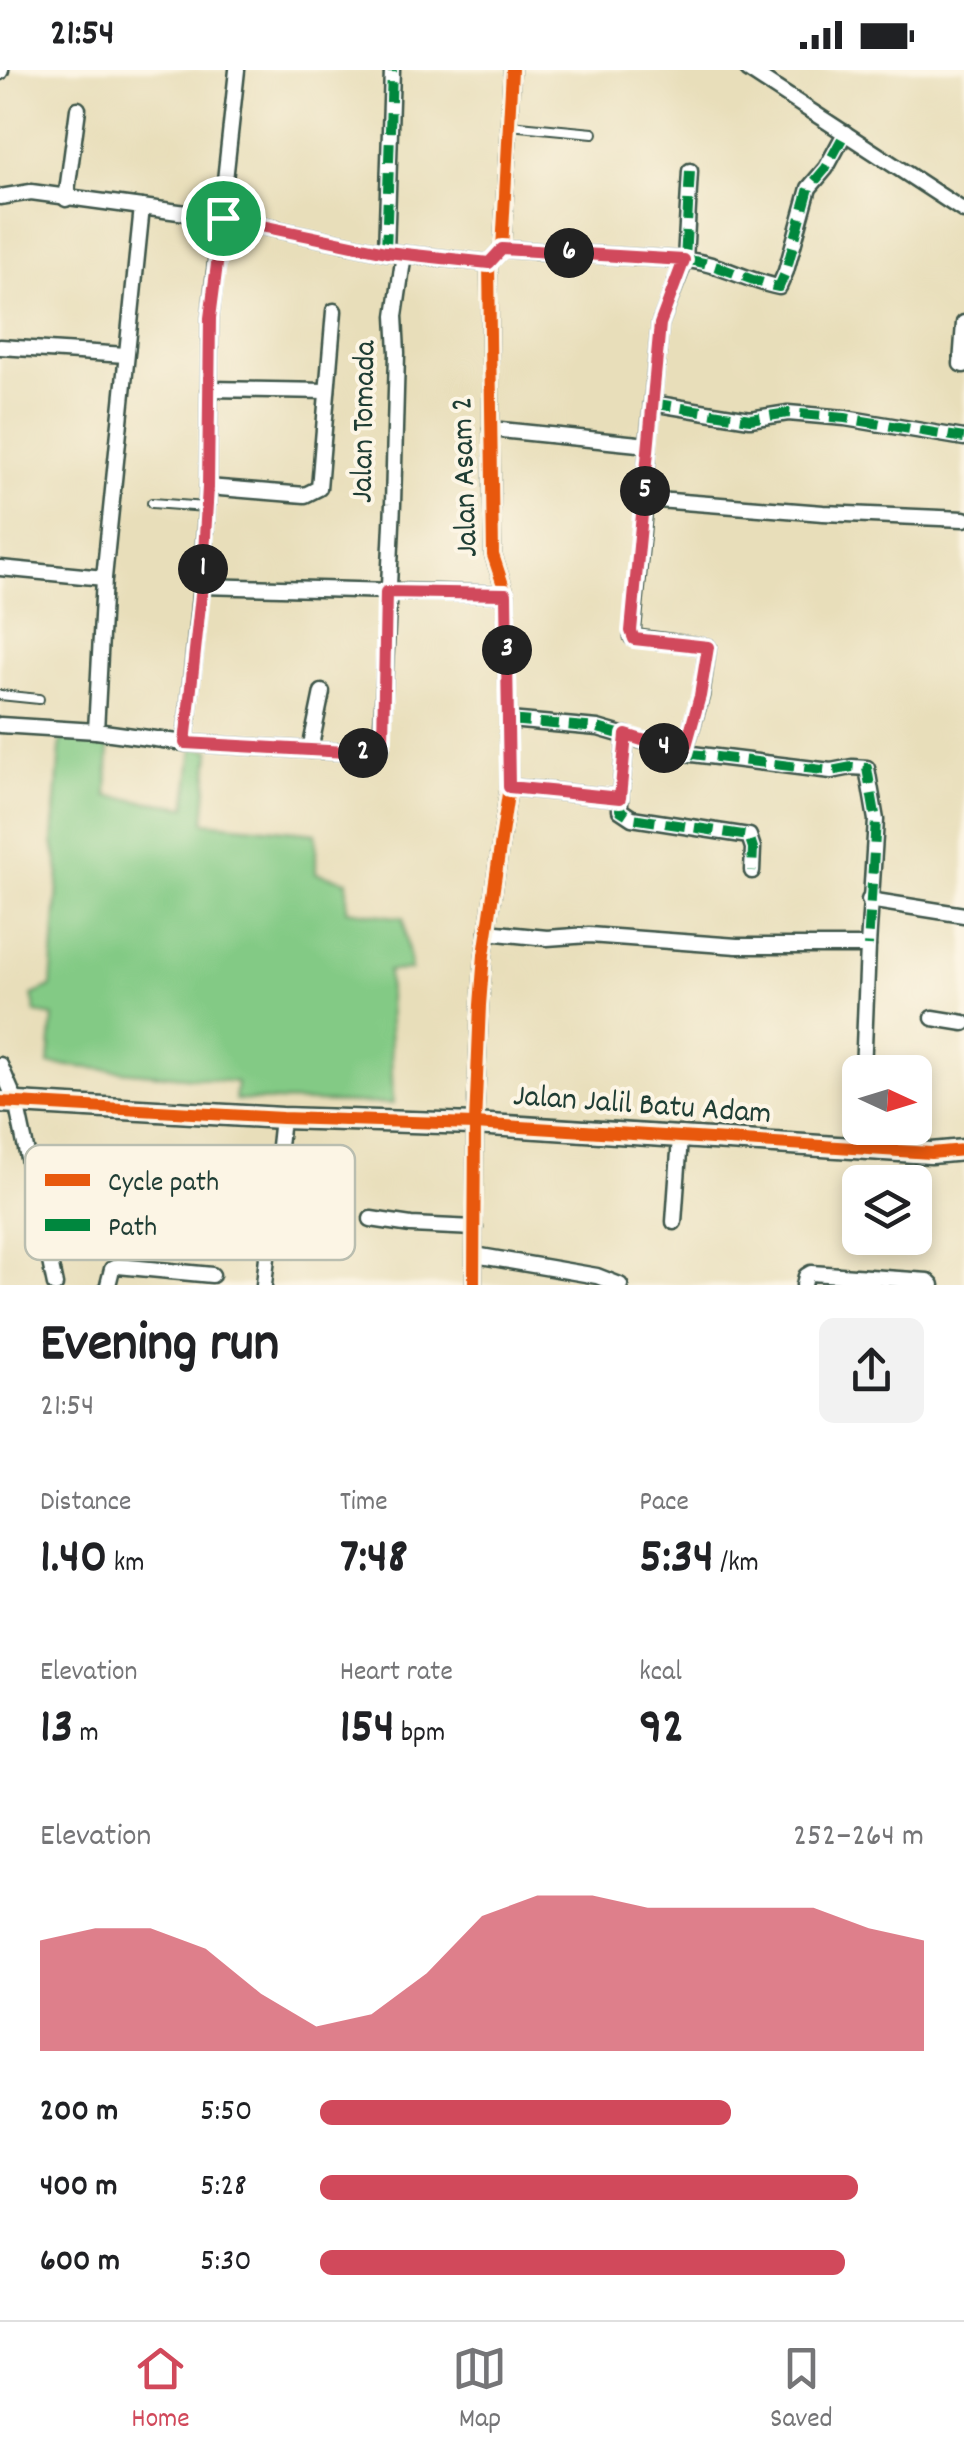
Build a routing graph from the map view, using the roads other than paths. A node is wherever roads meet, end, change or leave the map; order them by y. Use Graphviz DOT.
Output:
graph roads {
  1 [pos="237,70"];
  2 [pos="392,70"];
  3 [pos="512,70"];
  4 [pos="748,70"];
  5 [pos="767,75"];
  6 [pos="78,108"];
  7 [pos="510,125"];
  8 [pos="845,133"];
  9 [pos="594,134"];
  10 [pos="690,171"];
  11 [pos="0,197"];
  12 [pos="66,198"];
  13 [pos="142,207"];
  14 [pos="964,211"];
  15 [pos="223,218"];
  16 [pos="502,249"];
  17 [pos="386,252"];
  18 [pos="404,254"];
  19 [pos="684,260"];
  20 [pos="489,263"];
  21 [pos="334,310"];
  22 [pos="964,323"];
  23 [pos="0,346"];
  24 [pos="126,355"];
  25 [pos="964,366"];
  26 [pos="210,389"];
  27 [pos="327,392"];
  28 [pos="652,402"];
  29 [pos="491,429"];
  30 [pos="964,438"];
  31 [pos="648,445"];
  32 [pos="208,487"];
  33 [pos="645,499"];
  34 [pos="152,502"];
  35 [pos="206,507"];
  36 [pos="964,518"];
  37 [pos="0,568"];
  38 [pos="104,578"];
  39 [pos="202,586"];
  40 [pos="386,592"];
  41 [pos="506,594"];
  42 [pos="322,692"];
  43 [pos="0,695"];
  44 [pos="39,699"];
  45 [pos="509,720"];
  46 [pos="0,725"];
  47 [pos="96,732"];
  48 [pos="626,735"];
  49 [pos="185,743"];
  50 [pos="310,750"];
  51 [pos="684,753"];
  52 [pos="509,787"];
  53 [pos="620,798"];
  54 [pos="752,871"];
  55 [pos="868,900"];
  56 [pos="964,915"];
  57 [pos="487,932"];
  58 [pos="868,946"];
  59 [pos="933,1018"];
  60 [pos="964,1024"];
  61 [pos="863,1055"];
  62 [pos="0,1065"];
  63 [pos="8,1102"];
  64 [pos="282,1118"];
  65 [pos="474,1124"];
  66 [pos="680,1138"];
  67 [pos="842,1138"];
  68 [pos="279,1145"];
  69 [pos="893,1145"];
  70 [pos="964,1150"];
  71 [pos="25,1168"];
  72 [pos="371,1219"];
  73 [pos="674,1222"];
  74 [pos="476,1228"];
  75 [pos="475,1255"];
  76 [pos="49,1260"];
  77 [pos="267,1260"];
  78 [pos="212,1275"];
  79 [pos="55,1285"];
  80 [pos="108,1285"];
  81 [pos="264,1285"];
  82 [pos="474,1285"];
  83 [pos="620,1285"];
  84 [pos="804,1285"];
  85 [pos="932,1285"];
  1 -- 15 [label="street"];
  2 -- 17 [label="street"];
  3 -- 7 [label="street"];
  4 -- 5 [label="street"];
  5 -- 8 [label="street"];
  6 -- 12 [label="street"];
  7 -- 9 [label="lane"];
  7 -- 16 [label="street"];
  8 -- 14 [label="street"];
  8 -- 19 [label="street"];
  10 -- 19 [label="street"];
  11 -- 12 [label="street"];
  12 -- 13 [label="street"];
  13 -- 15 [label="street"];
  13 -- 24 [label="street"];
  15 -- 17 [label="street"];
  15 -- 26 [label="street"];
  16 -- 19 [label="street"];
  16 -- 20 [label="street"];
  17 -- 18 [label="street"];
  18 -- 20 [label="street"];
  18 -- 40 [label="street, Jalan Tomada"];
  19 -- 28 [label="street"];
  20 -- 29 [label="street, Jalan Asam 2"];
  21 -- 27 [label="street"];
  22 -- 25 [label="street"];
  23 -- 24 [label="street"];
  24 -- 38 [label="street"];
  26 -- 27 [label="street"];
  26 -- 32 [label="street"];
  27 -- 32 [label="street"];
  28 -- 30 [label="street"];
  28 -- 31 [label="street"];
  29 -- 31 [label="street"];
  29 -- 41 [label="street, Jalan Asam 2"];
  31 -- 33 [label="street"];
  32 -- 35 [label="street"];
  33 -- 36 [label="street"];
  33 -- 51 [label="street"];
  34 -- 35 [label="lane"];
  35 -- 39 [label="street"];
  37 -- 38 [label="street"];
  38 -- 47 [label="street"];
  39 -- 40 [label="street"];
  39 -- 49 [label="street"];
  40 -- 41 [label="street"];
  40 -- 50 [label="street, Jalan Tomada"];
  41 -- 45 [label="street, Jalan Asam 2"];
  42 -- 50 [label="street"];
  43 -- 44 [label="lane"];
  45 -- 48 [label="street"];
  45 -- 52 [label="street, Jalan Asam 2"];
  46 -- 47 [label="street"];
  47 -- 49 [label="street"];
  48 -- 51 [label="street"];
  48 -- 53 [label="street"];
  49 -- 50 [label="street"];
  51 -- 55 [label="street"];
  52 -- 53 [label="street"];
  52 -- 57 [label="street, Jalan Asam 2"];
  53 -- 54 [label="street"];
  55 -- 56 [label="street"];
  55 -- 58 [label="street"];
  57 -- 58 [label="street"];
  57 -- 65 [label="street, Jalan Asam 2"];
  58 -- 61 [label="street"];
  59 -- 60 [label="street"];
  62 -- 63 [label="street"];
  63 -- 64 [label="street, Jalan Jalil Batu Adam"];
  63 -- 71 [label="street"];
  64 -- 65 [label="street, Jalan Jalil Batu Adam"];
  64 -- 68 [label="street"];
  65 -- 66 [label="street, Jalan Jalil Batu Adam"];
  65 -- 74 [label="street, Jalan Asam 2"];
  66 -- 67 [label="street, Jalan Jalil Batu Adam"];
  66 -- 73 [label="street"];
  69 -- 70 [label="street, Jalan Jalil Batu Adam"];
  72 -- 74 [label="street"];
  74 -- 75 [label="street, Jalan Asam 2"];
  75 -- 82 [label="street, Jalan Asam 2"];
  75 -- 83 [label="street"];
  76 -- 79 [label="street"];
  77 -- 81 [label="street"];
  78 -- 80 [label="street"];
  84 -- 85 [label="street"];
}
